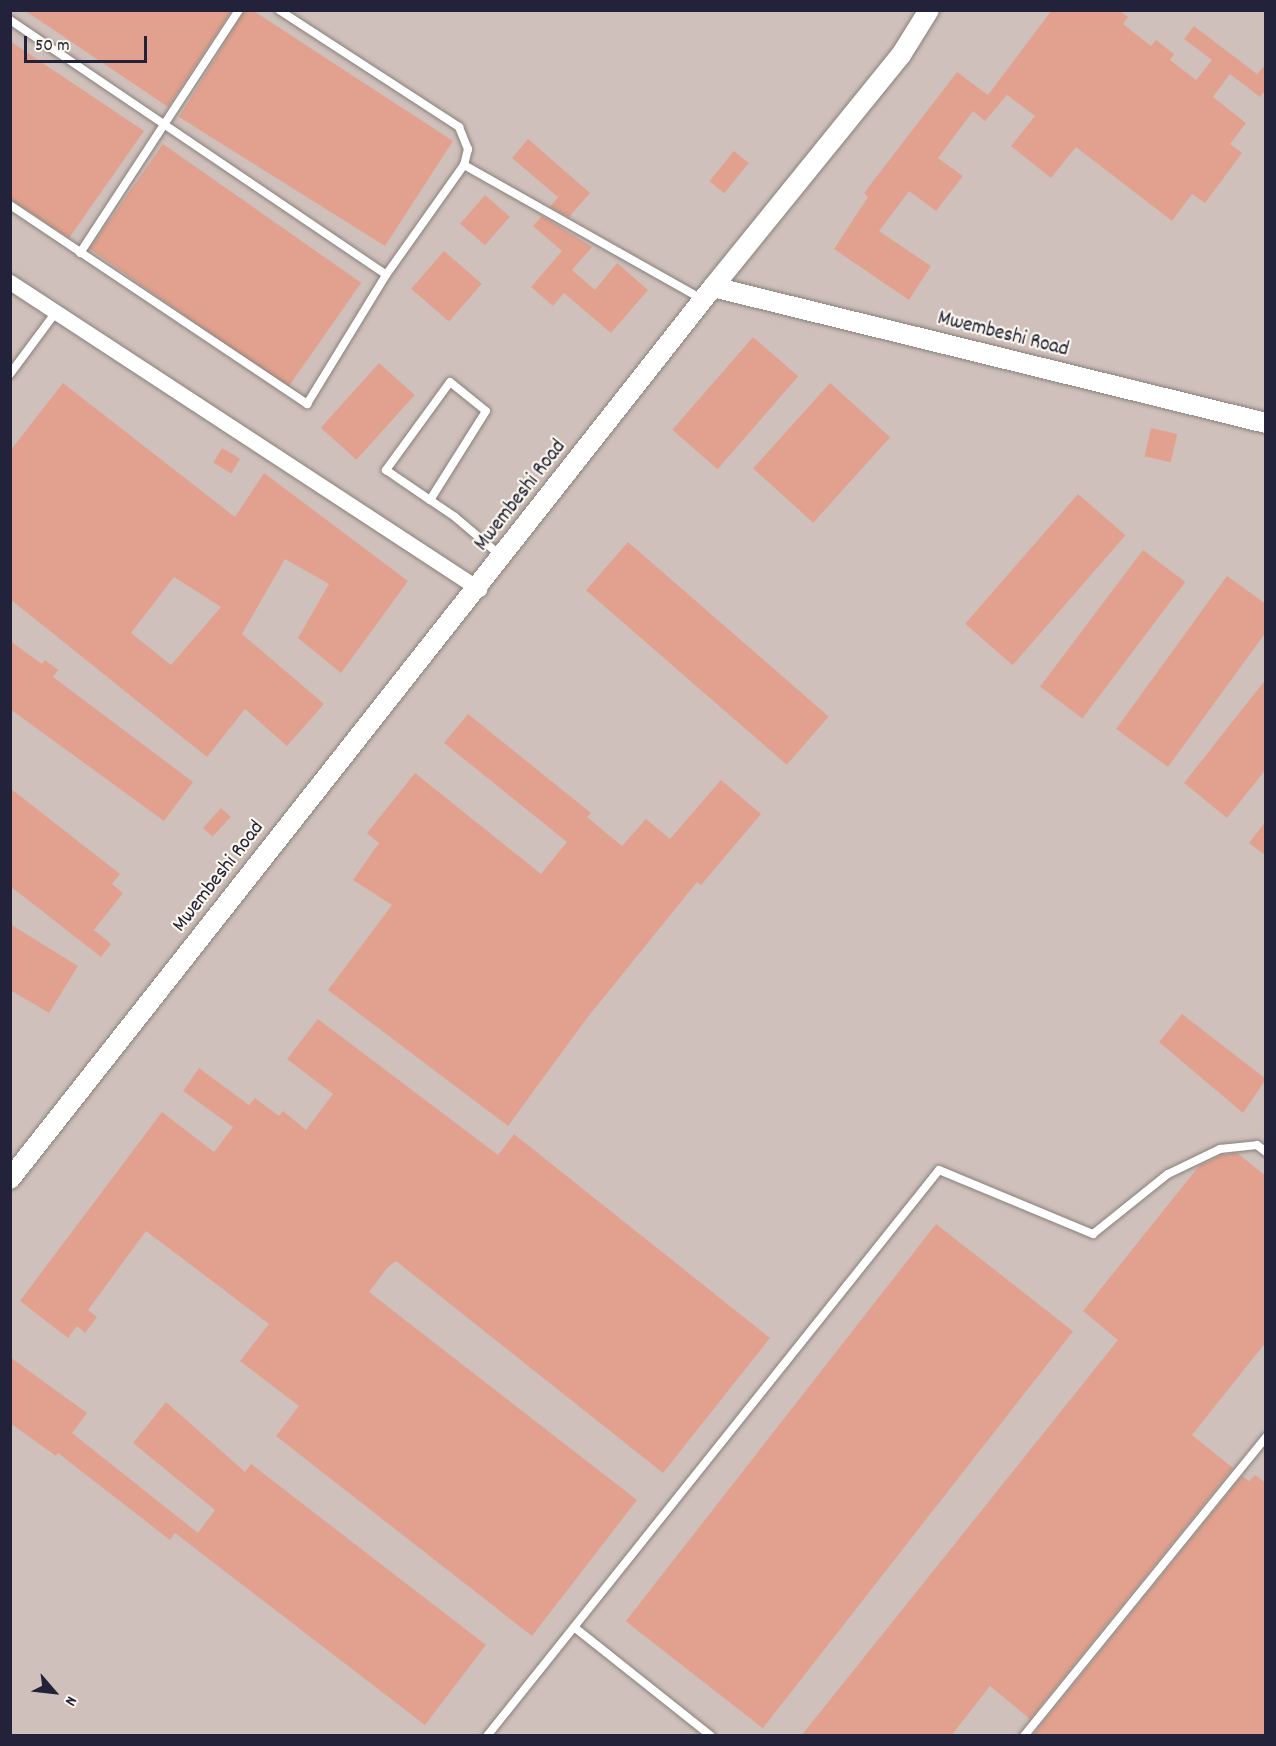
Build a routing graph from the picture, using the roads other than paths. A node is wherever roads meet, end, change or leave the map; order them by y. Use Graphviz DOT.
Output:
graph roads {
  1 [pos="238,10"];
  2 [pos="279,10"];
  3 [pos="929,10"];
  4 [pos="10,20"];
  5 [pos="164,123"];
  6 [pos="464,165"];
  7 [pos="10,205"];
  8 [pos="80,253"];
  9 [pos="386,274"];
  10 [pos="10,282"];
  11 [pos="708,293"];
  12 [pos="56,312"];
  13 [pos="10,374"];
  14 [pos="1266,423"];
  15 [pos="430,500"];
  16 [pos="503,558"];
  17 [pos="479,589"];
  18 [pos="1266,1152"];
  19 [pos="10,1179"];
  20 [pos="1266,1437"];
  21 [pos="574,1627"];
  22 [pos="487,1736"];
  23 [pos="711,1736"];
  24 [pos="1024,1736"];
  1 -- 5 [label="lane"];
  2 -- 6 [label="lane"];
  3 -- 11 [label="street"];
  4 -- 5 [label="lane"];
  5 -- 8 [label="lane"];
  5 -- 9 [label="lane"];
  6 -- 9 [label="lane"];
  6 -- 11 [label="lane"];
  7 -- 8 [label="lane"];
  8 -- 9 [label="lane"];
  10 -- 12 [label="street"];
  11 -- 14 [label="street, Mwembeshi Road"];
  11 -- 16 [label="street, Mwembeshi Road"];
  12 -- 13 [label="lane"];
  12 -- 17 [label="street"];
  15 -- 15 [label="lane"];
  15 -- 16 [label="lane"];
  16 -- 17 [label="street, Mwembeshi Road"];
  17 -- 19 [label="street, Mwembeshi Road"];
  18 -- 21 [label="lane"];
  20 -- 24 [label="lane"];
  21 -- 22 [label="lane"];
  21 -- 23 [label="lane"];
}
